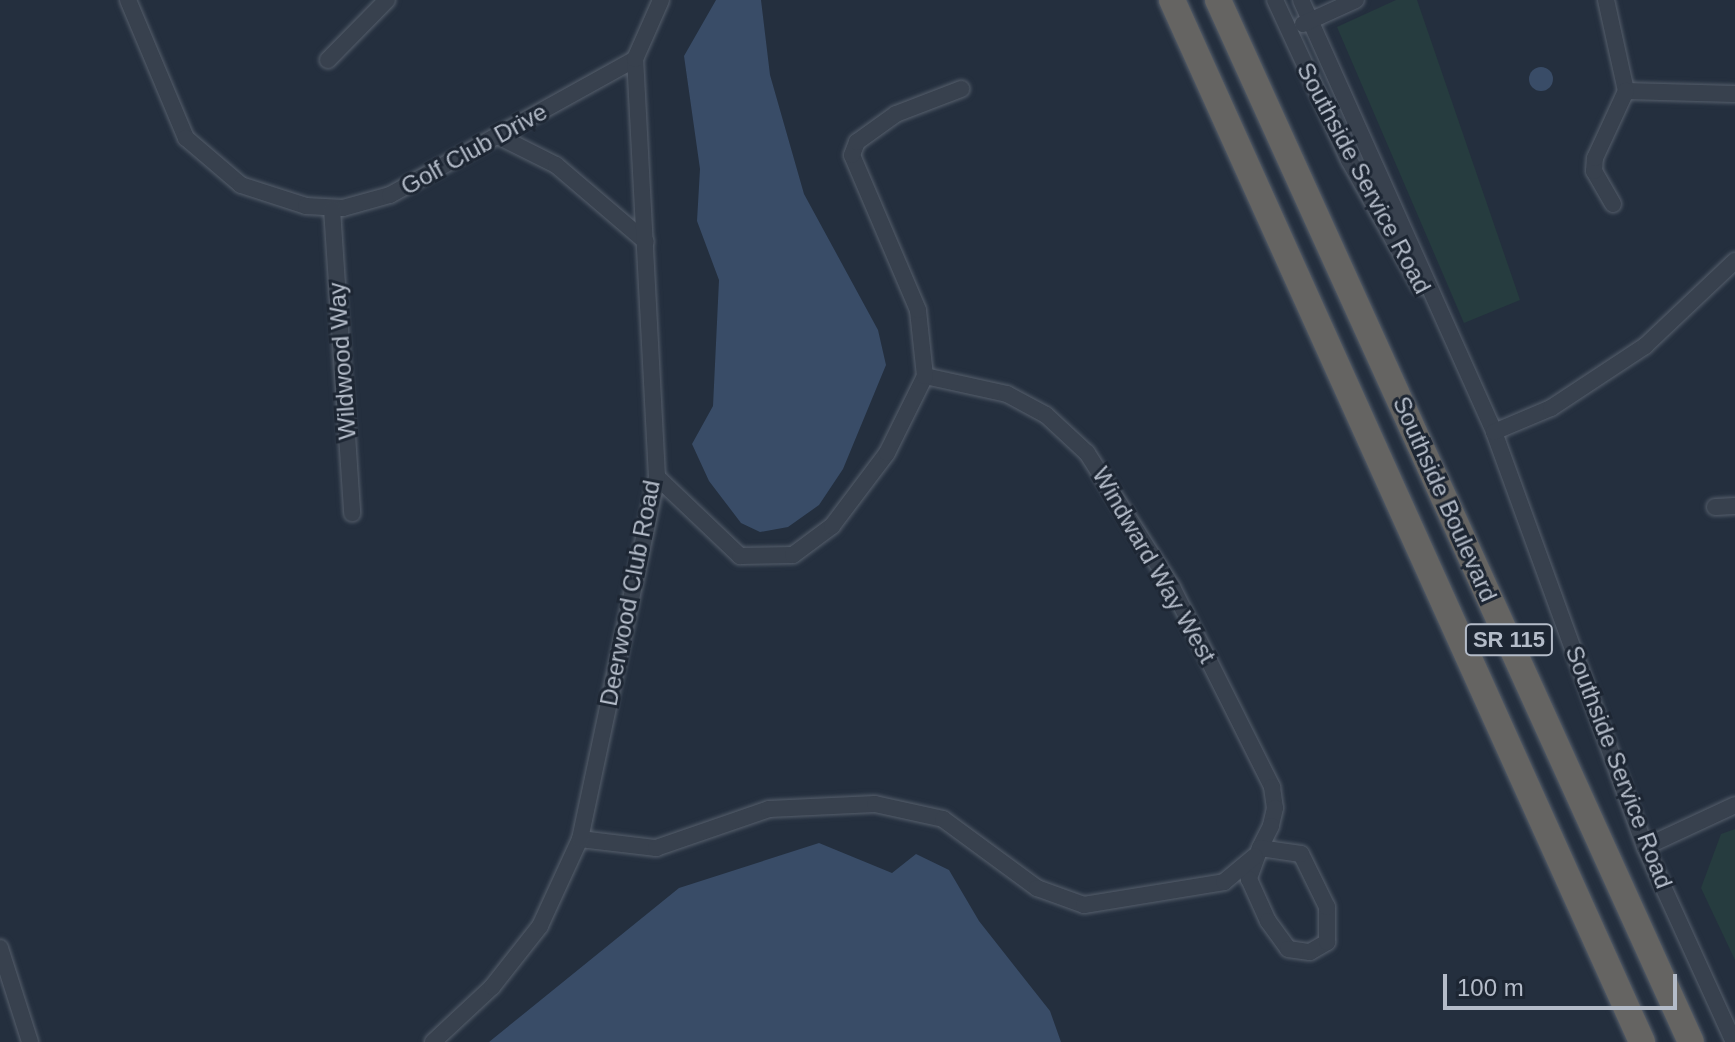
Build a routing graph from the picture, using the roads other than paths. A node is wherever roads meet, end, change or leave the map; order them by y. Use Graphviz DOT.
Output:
graph roads {
  1 [pos="128,0"];
  2 [pos="387,0"];
  3 [pos="661,0"];
  4 [pos="1172,0"];
  5 [pos="1218,0"];
  6 [pos="1275,0"];
  7 [pos="1301,0"];
  8 [pos="1356,0"];
  9 [pos="1606,0"];
  10 [pos="1310,21"];
  11 [pos="1288,30"];
  12 [pos="635,59"];
  13 [pos="328,60"];
  14 [pos="961,89"];
  15 [pos="1626,91"];
  16 [pos="1735,94"];
  17 [pos="498,136"];
  18 [pos="1613,204"];
  19 [pos="332,209"];
  20 [pos="646,242"];
  21 [pos="1735,261"];
  22 [pos="1458,354"];
  23 [pos="925,376"];
  24 [pos="1494,432"];
  25 [pos="657,477"];
  26 [pos="1735,506"];
  27 [pos="1715,507"];
  28 [pos="352,513"];
  29 [pos="1735,805"];
  30 [pos="580,839"];
  31 [pos="1645,847"];
  32 [pos="1260,848"];
  33 [pos="0,948"];
  34 [pos="30,1042"];
  35 [pos="433,1042"];
  36 [pos="1642,1042"];
  37 [pos="1691,1042"];
  38 [pos="1734,1042"];
  1 -- 19 [label="street, Golf Club Drive"];
  2 -- 13 [label="street"];
  3 -- 12 [label="street, Deerwood Club Road"];
  4 -- 36 [label="highway, Southside Boulevard / SR 115"];
  5 -- 37 [label="highway, Southside Boulevard / SR 115"];
  6 -- 11 [label="street, Southside Service Road"];
  7 -- 10 [label="street, Southside Service Road"];
  8 -- 10 [label="street"];
  9 -- 15 [label="street"];
  10 -- 11 [label="street"];
  10 -- 22 [label="street, Southside Service Road"];
  11 -- 22 [label="street, Southside Service Road"];
  12 -- 17 [label="street, Golf Club Drive"];
  12 -- 20 [label="street, Deerwood Club Road"];
  14 -- 23 [label="street"];
  15 -- 16 [label="street"];
  15 -- 18 [label="street"];
  17 -- 19 [label="street, Golf Club Drive"];
  17 -- 20 [label="street"];
  19 -- 28 [label="street, Wildwood Way"];
  20 -- 25 [label="street, Deerwood Club Road"];
  21 -- 24 [label="street"];
  22 -- 24 [label="street, Southside Service Road"];
  23 -- 25 [label="street"];
  23 -- 32 [label="street, Windward Way West"];
  24 -- 31 [label="street, Southside Service Road"];
  25 -- 30 [label="street, Deerwood Club Road"];
  26 -- 27 [label="street"];
  29 -- 31 [label="street"];
  30 -- 32 [label="street"];
  30 -- 35 [label="street, Deerwood Club Road"];
  31 -- 38 [label="street, Southside Service Road"];
  32 -- 32 [label="street, Windward Way West"];
  33 -- 34 [label="street"];
}
